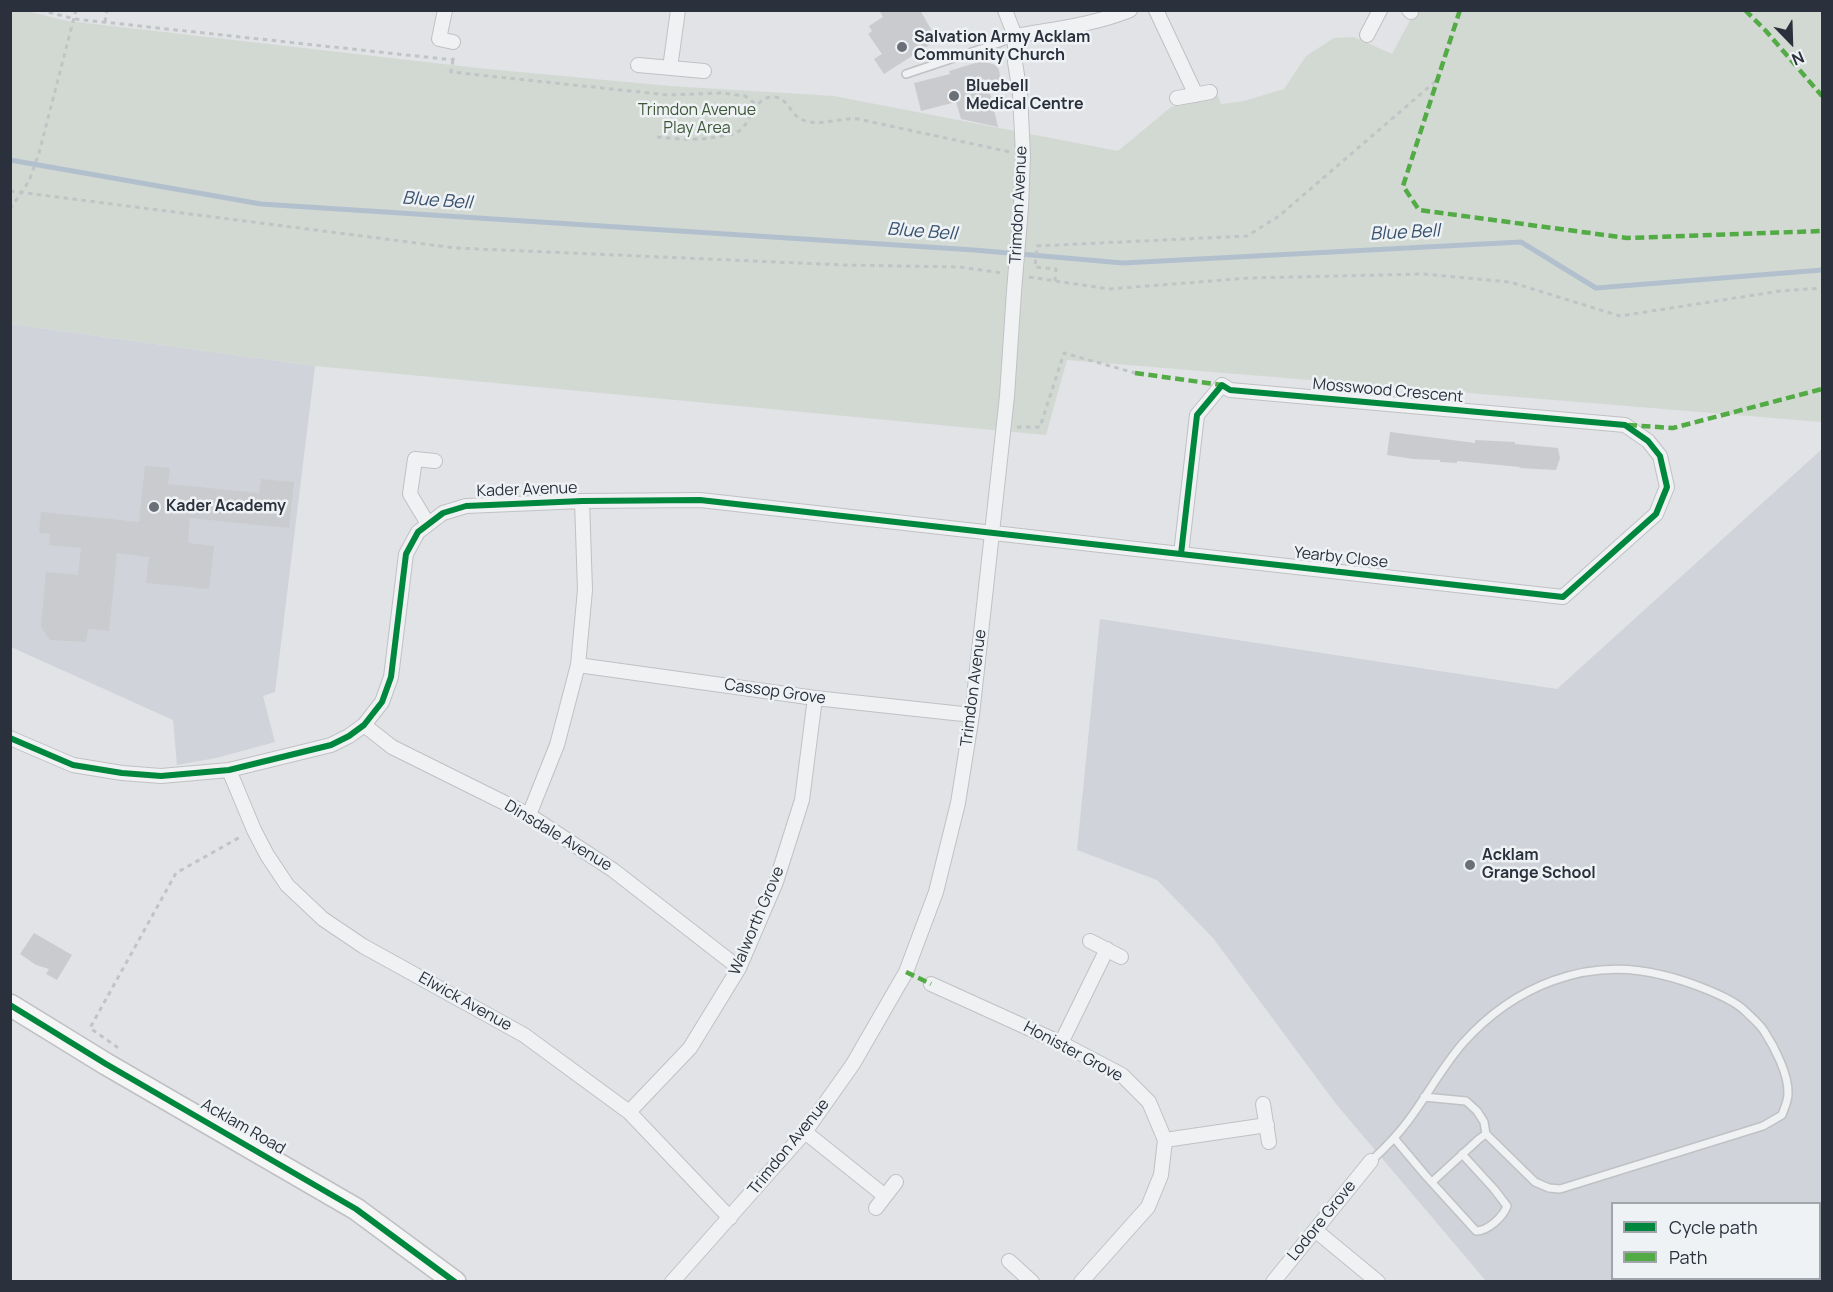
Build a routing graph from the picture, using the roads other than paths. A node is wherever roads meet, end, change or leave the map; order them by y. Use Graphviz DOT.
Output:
graph roads {
  1 [pos="445,10"];
  2 [pos="678,10"];
  3 [pos="1005,10"];
  4 [pos="1130,10"];
  5 [pos="1156,10"];
  6 [pos="1380,10"];
  7 [pos="1367,35"];
  8 [pos="1015,36"];
  9 [pos="425,37"];
  10 [pos="638,65"];
  11 [pos="670,68"];
  12 [pos="704,71"];
  13 [pos="906,74"];
  14 [pos="1210,92"];
  15 [pos="1196,95"];
  16 [pos="1177,98"];
  17 [pos="435,461"];
  18 [pos="582,501"];
  19 [pos="1656,514"];
  20 [pos="428,524"];
  21 [pos="991,532"];
  22 [pos="1181,554"];
  23 [pos="578,665"];
  24 [pos="814,698"];
  25 [pos="972,715"];
  26 [pos="364,725"];
  27 [pos="10,738"];
  28 [pos="229,770"];
  29 [pos="529,815"];
  30 [pos="1090,941"];
  31 [pos="1107,949"];
  32 [pos="1121,957"];
  33 [pos="739,968"];
  34 [pos="931,984"];
  35 [pos="10,1005"];
  36 [pos="1061,1042"];
  37 [pos="1424,1097"];
  38 [pos="1263,1104"];
  39 [pos="629,1112"];
  40 [pos="1267,1125"];
  41 [pos="805,1132"];
  42 [pos="1486,1134"];
  43 [pos="1395,1138"];
  44 [pos="1165,1140"];
  45 [pos="1269,1142"];
  46 [pos="1462,1154"];
  47 [pos="1371,1161"];
  48 [pos="896,1182"];
  49 [pos="1432,1182"];
  50 [pos="885,1196"];
  51 [pos="876,1208"];
  52 [pos="730,1218"];
  53 [pos="1315,1230"];
  54 [pos="1009,1261"];
  55 [pos="446,1279"];
  56 [pos="672,1281"];
  57 [pos="1032,1281"];
  58 [pos="1082,1281"];
  59 [pos="1274,1281"];
  60 [pos="1378,1281"];
  1 -- 9 [label="street"];
  2 -- 11 [label="street"];
  3 -- 8 [label="street, Trimdon Avenue"];
  4 -- 8 [label="street"];
  5 -- 15 [label="street"];
  6 -- 7 [label="street"];
  8 -- 13 [label="lane"];
  8 -- 21 [label="street, Trimdon Avenue, bridge"];
  10 -- 11 [label="street"];
  11 -- 12 [label="street"];
  14 -- 15 [label="street"];
  15 -- 16 [label="street"];
  17 -- 20 [label="street"];
  18 -- 20 [label="street, Kader Avenue"];
  18 -- 21 [label="street, Kader Avenue"];
  18 -- 23 [label="street"];
  19 -- 22 [label="street, Yearby Close"];
  19 -- 22 [label="street, Mosswood Crescent"];
  20 -- 26 [label="street, Kader Avenue"];
  21 -- 22 [label="street, Yearby Close"];
  21 -- 25 [label="street, Trimdon Avenue"];
  23 -- 24 [label="street, Cassop Grove"];
  23 -- 29 [label="street"];
  24 -- 25 [label="street, Cassop Grove"];
  24 -- 33 [label="street, Walworth Grove"];
  25 -- 41 [label="street, Trimdon Avenue"];
  26 -- 28 [label="street, Kader Avenue"];
  26 -- 29 [label="street, Dinsdale Avenue"];
  27 -- 28 [label="street, Kader Avenue"];
  28 -- 39 [label="street, Elwick Avenue"];
  29 -- 33 [label="street, Dinsdale Avenue"];
  30 -- 31 [label="street"];
  31 -- 32 [label="street"];
  31 -- 36 [label="street"];
  33 -- 39 [label="street, Walworth Grove"];
  34 -- 36 [label="street, Honister Grove"];
  35 -- 55 [label="main road, Acklam Road"];
  36 -- 44 [label="street, Honister Grove"];
  37 -- 42 [label="lane"];
  37 -- 42 [label="lane"];
  37 -- 43 [label="lane"];
  38 -- 40 [label="street"];
  39 -- 52 [label="street, Elwick Avenue"];
  40 -- 44 [label="street"];
  40 -- 45 [label="street"];
  41 -- 50 [label="street"];
  41 -- 52 [label="street, Trimdon Avenue"];
  42 -- 46 [label="lane"];
  43 -- 47 [label="lane"];
  43 -- 49 [label="lane"];
  44 -- 58 [label="street, Honister Grove"];
  46 -- 49 [label="lane"];
  46 -- 49 [label="lane"];
  47 -- 53 [label="street, Lodore Grove"];
  48 -- 50 [label="street"];
  50 -- 51 [label="street"];
  52 -- 56 [label="street, Trimdon Avenue"];
  53 -- 59 [label="street, Lodore Grove"];
  53 -- 60 [label="street"];
  54 -- 57 [label="street"];
}
